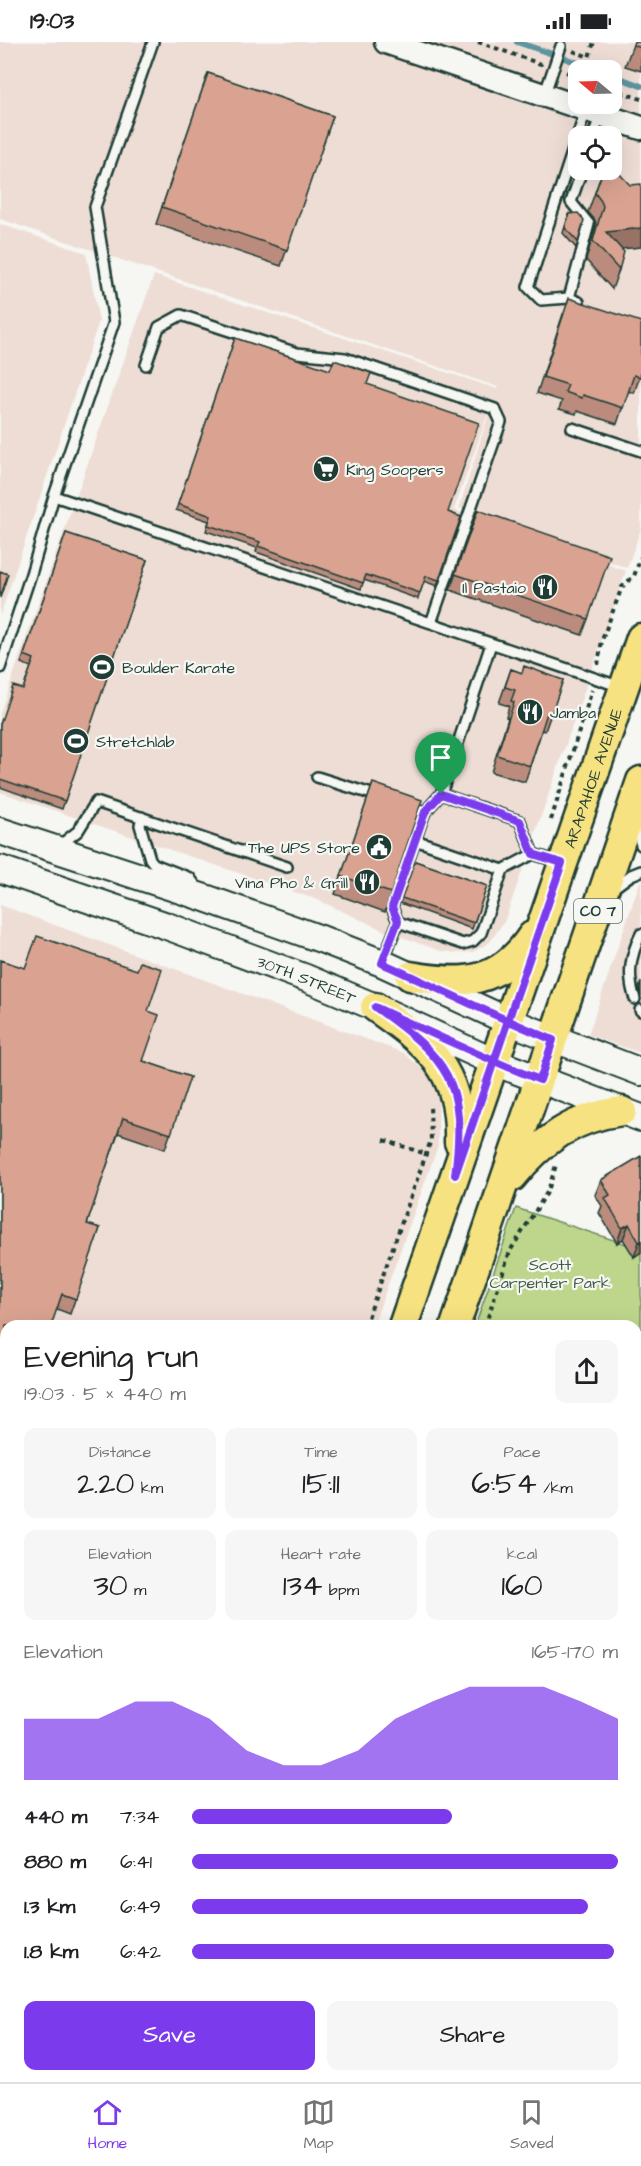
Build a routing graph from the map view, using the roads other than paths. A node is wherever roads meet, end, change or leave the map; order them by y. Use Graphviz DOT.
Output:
graph roads {
  1 [pos="153,42"];
  2 [pos="386,42"];
  3 [pos="561,46"];
  4 [pos="544,96"];
  5 [pos="568,104"];
  6 [pos="593,114"];
  7 [pos="600,114"];
  8 [pos="641,128"];
  9 [pos="579,180"];
  10 [pos="569,298"];
  11 [pos="590,305"];
  12 [pos="146,365"];
  13 [pos="572,428"];
  14 [pos="641,451"];
  15 [pos="54,496"];
  16 [pos="431,623"];
  17 [pos="641,638"];
  18 [pos="491,644"];
  19 [pos="0,668"];
  20 [pos="623,688"];
  21 [pos="317,777"];
  22 [pos="641,782"];
  23 [pos="441,794"];
  24 [pos="425,812"];
  25 [pos="631,812"];
  26 [pos="142,817"];
  27 [pos="0,831"];
  28 [pos="415,840"];
  29 [pos="641,844"];
  30 [pos="55,849"];
  31 [pos="533,854"];
  32 [pos="562,863"];
  33 [pos="287,867"];
  34 [pos="0,869"];
  35 [pos="503,870"];
  36 [pos="641,871"];
  37 [pos="0,879"];
  38 [pos="36,881"];
  39 [pos="603,896"];
  40 [pos="205,898"];
  41 [pos="398,921"];
  42 [pos="542,922"];
  43 [pos="641,934"];
  44 [pos="382,963"];
  45 [pos="410,976"];
  46 [pos="635,999"];
  47 [pos="375,1007"];
  48 [pos="508,1021"];
  49 [pos="553,1040"];
  50 [pos="494,1062"];
  51 [pos="641,1072"];
  52 [pos="540,1080"];
  53 [pos="632,1114"];
  54 [pos="455,1175"];
  55 [pos="502,1187"];
  56 [pos="405,1320"];
  57 [pos="457,1320"];
  1 -- 15 [label="lane"];
  2 -- 4 [label="street"];
  3 -- 4 [label="lane"];
  4 -- 5 [label="street"];
  6 -- 10 [label="lane"];
  7 -- 8 [label="street"];
  9 -- 10 [label="lane"];
  10 -- 11 [label="lane"];
  12 -- 16 [label="lane"];
  13 -- 14 [label="lane"];
  15 -- 16 [label="lane"];
  15 -- 19 [label="lane"];
  16 -- 18 [label="lane"];
  17 -- 20 [label="main road, ARAPAHOE AVENUE / CO 7"];
  18 -- 20 [label="lane"];
  18 -- 23 [label="lane"];
  20 -- 32 [label="main road, ARAPAHOE AVENUE / CO 7"];
  21 -- 24 [label="lane"];
  22 -- 25 [label="main road, CO 7"];
  23 -- 24 [label="lane"];
  23 -- 31 [label="lane"];
  24 -- 28 [label="lane"];
  25 -- 29 [label="lane"];
  25 -- 39 [label="main road, CO 7"];
  26 -- 30 [label="lane"];
  26 -- 33 [label="lane"];
  26 -- 40 [label="lane"];
  27 -- 30 [label="main road"];
  28 -- 35 [label="lane"];
  28 -- 41 [label="lane"];
  30 -- 40 [label="main road"];
  31 -- 32 [label="lane"];
  31 -- 35 [label="lane"];
  32 -- 42 [label="main road, ARAPAHOE AVENUE / CO 7"];
  34 -- 38 [label="main road, 30TH STREET"];
  35 -- 41 [label="lane"];
  36 -- 39 [label="lane"];
  37 -- 38 [label="main road"];
  38 -- 47 [label="main road, 30TH STREET"];
  39 -- 49 [label="main road, CO 7"];
  40 -- 44 [label="main road"];
  41 -- 44 [label="lane"];
  42 -- 45 [label="main road"];
  42 -- 48 [label="main road, ARAPAHOE AVENUE / CO 7"];
  43 -- 46 [label="lane"];
  44 -- 45 [label="main road"];
  45 -- 48 [label="main road"];
  47 -- 50 [label="main road, 30TH STREET"];
  47 -- 54 [label="main road"];
  48 -- 49 [label="main road"];
  48 -- 50 [label="main road, ARAPAHOE AVENUE / CO 7"];
  49 -- 51 [label="main road"];
  49 -- 52 [label="main road, CO 7"];
  50 -- 52 [label="main road, 30TH STREET"];
  50 -- 54 [label="main road, ARAPAHOE AVENUE / CO 7"];
  52 -- 53 [label="main road, 30TH STREET"];
  52 -- 55 [label="main road, CO 7"];
  53 -- 55 [label="main road"];
  54 -- 56 [label="main road, ARAPAHOE AVENUE / CO 7"];
  55 -- 57 [label="main road, CO 7"];
}
